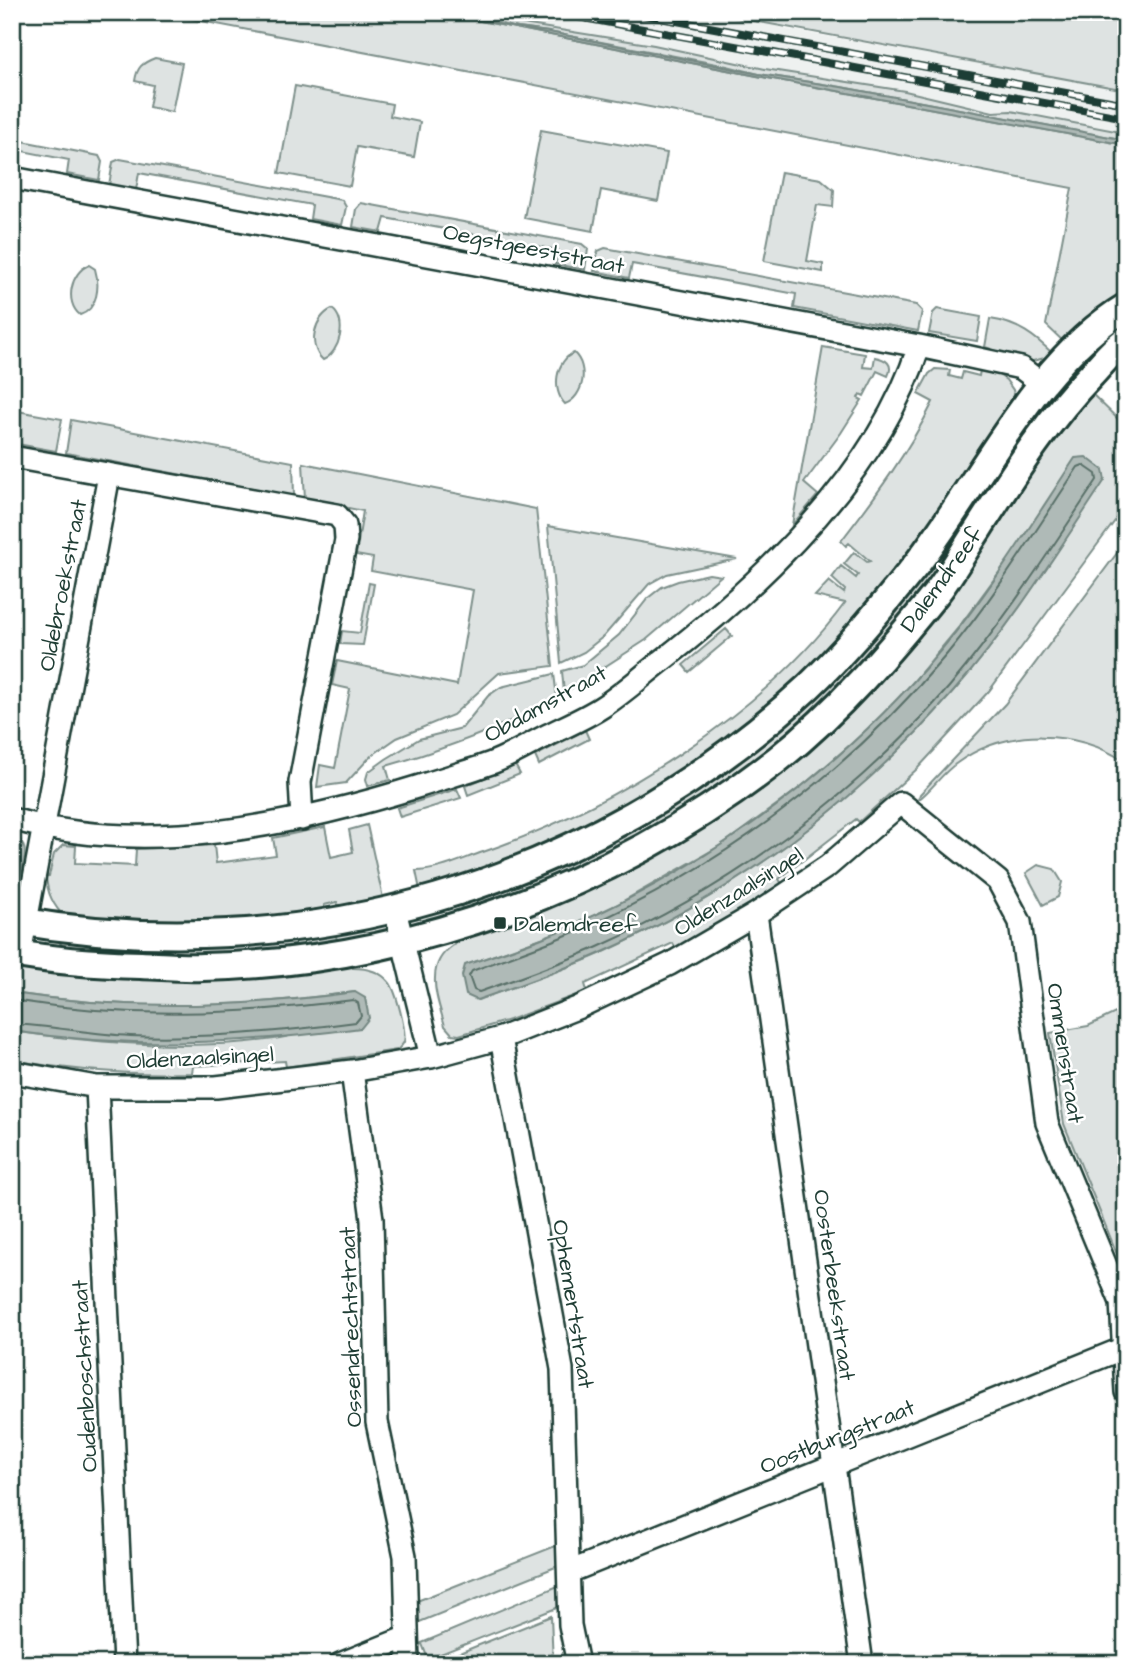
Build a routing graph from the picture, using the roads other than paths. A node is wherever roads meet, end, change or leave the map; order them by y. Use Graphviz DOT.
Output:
graph roads {
  1 [pos="12,178"];
  2 [pos="1126,307"];
  3 [pos="1126,340"];
  4 [pos="919,346"];
  5 [pos="1041,383"];
  6 [pos="1066,401"];
  7 [pos="12,457"];
  8 [pos="109,475"];
  9 [pos="901,803"];
  10 [pos="12,819"];
  11 [pos="302,819"];
  12 [pos="43,828"];
  13 [pos="396,910"];
  14 [pos="756,914"];
  15 [pos="19,921"];
  16 [pos="404,941"];
  17 [pos="16,954"];
  18 [pos="501,1038"];
  19 [pos="431,1057"];
  20 [pos="12,1072"];
  21 [pos="352,1072"];
  22 [pos="97,1087"];
  23 [pos="1124,1348"];
  24 [pos="1126,1392"];
  25 [pos="834,1466"];
  26 [pos="569,1572"];
  27 [pos="407,1637"];
  28 [pos="124,1664"];
  29 [pos="340,1664"];
  30 [pos="408,1664"];
  31 [pos="578,1664"];
  32 [pos="862,1664"];
  1 -- 4 [label="street, Oegstgeeststraat"];
  2 -- 5 [label="street, Dalemdreef"];
  3 -- 6 [label="street, Dalemdreef"];
  4 -- 5 [label="street, Oegstgeeststraat"];
  4 -- 11 [label="street, Obdamstraat"];
  5 -- 6 [label="street"];
  5 -- 13 [label="street, Dalemdreef"];
  6 -- 16 [label="street, Dalemdreef"];
  7 -- 8 [label="street"];
  8 -- 11 [label="street"];
  8 -- 12 [label="street, Oldebroekstraat"];
  9 -- 14 [label="street, Oldenzaalsingel"];
  9 -- 23 [label="street, Ommenstraat"];
  10 -- 12 [label="street, Obdamstraat"];
  11 -- 12 [label="street, Obdamstraat"];
  12 -- 15 [label="street"];
  13 -- 15 [label="street, Dalemdreef"];
  13 -- 16 [label="street"];
  14 -- 18 [label="street, Oldenzaalsingel"];
  14 -- 25 [label="street, Oosterbeekstraat"];
  15 -- 17 [label="street"];
  16 -- 17 [label="street, Dalemdreef"];
  16 -- 19 [label="street"];
  18 -- 19 [label="street, Oldenzaalsingel"];
  18 -- 26 [label="street, Ophemertstraat"];
  19 -- 21 [label="street, Oldenzaalsingel"];
  20 -- 22 [label="street, Oldenzaalsingel"];
  21 -- 22 [label="street, Oldenzaalsingel"];
  21 -- 27 [label="street, Ossendrechtstraat"];
  22 -- 28 [label="street, Oudenboschstraat"];
  23 -- 24 [label="street, Ommenstraat"];
  23 -- 25 [label="street, Oostburgstraat"];
  25 -- 26 [label="street, Oostburgstraat"];
  25 -- 32 [label="street, Oosterbeekstraat"];
  26 -- 31 [label="street, Ophemertstraat"];
  27 -- 29 [label="street"];
  27 -- 30 [label="street, Ossendrechtstraat"];
}
